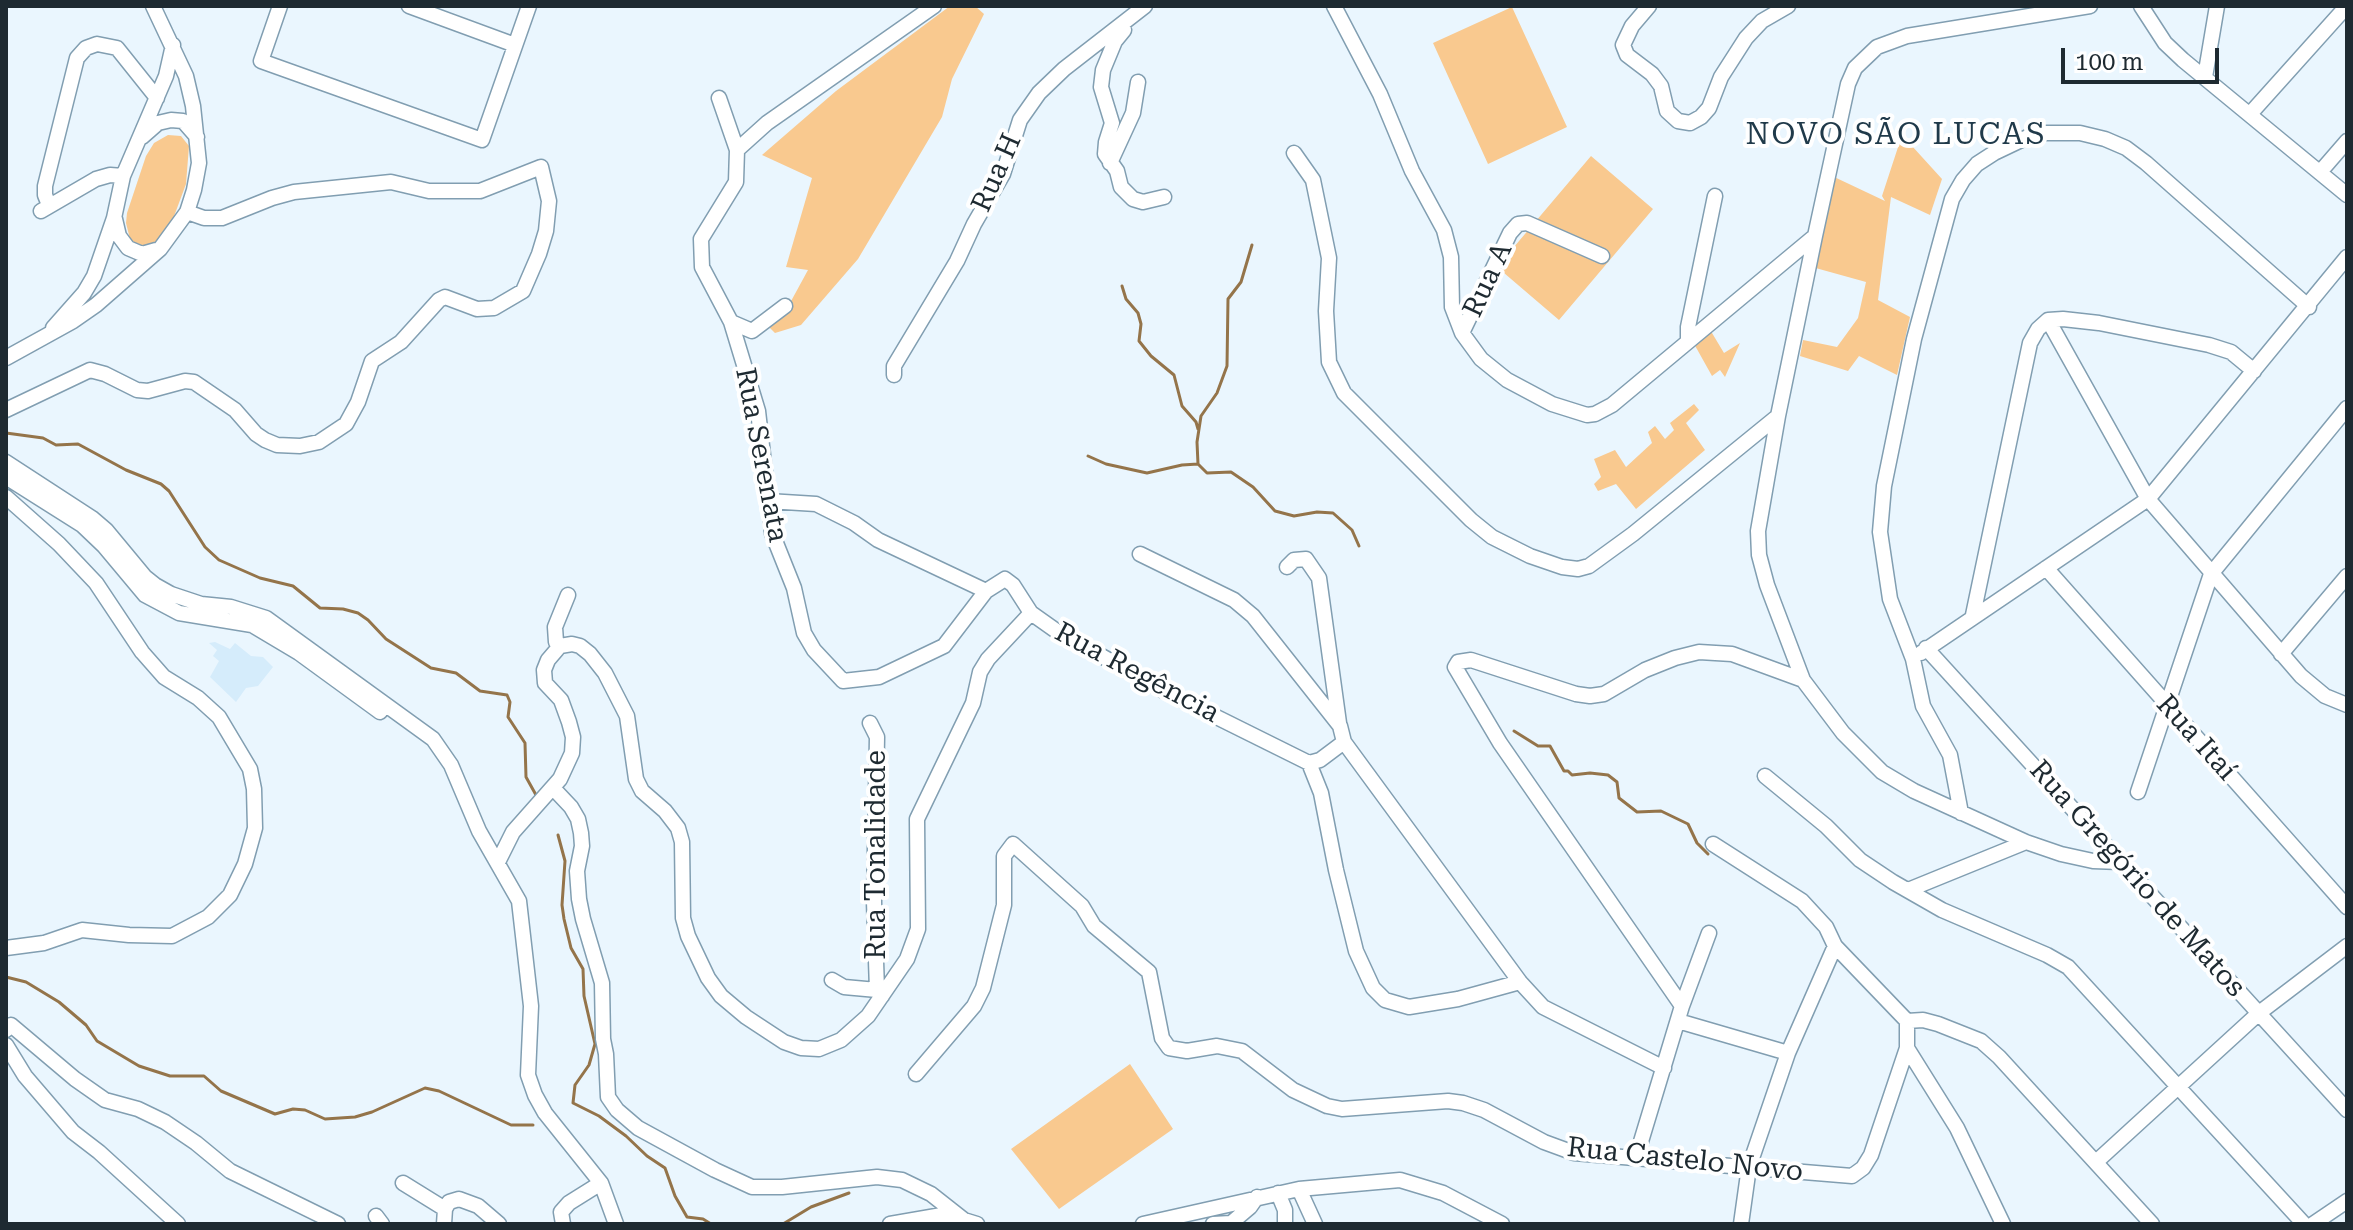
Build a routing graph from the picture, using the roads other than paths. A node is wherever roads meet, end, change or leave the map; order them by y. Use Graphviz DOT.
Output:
graph roads {
  1 [pos="153,6"];
  2 [pos="280,6"];
  3 [pos="409,6"];
  4 [pos="529,6"];
  5 [pos="934,6"];
  6 [pos="1145,6"];
  7 [pos="1334,6"];
  8 [pos="1649,6"];
  9 [pos="1788,6"];
  10 [pos="2090,6"];
  11 [pos="2141,6"];
  12 [pos="2217,6"];
  13 [pos="2347,6"];
  14 [pos="2008,12"];
  15 [pos="173,45"];
  16 [pos="515,45"];
  17 [pos="2205,77"];
  18 [pos="1138,82"];
  19 [pos="157,98"];
  20 [pos="719,98"];
  21 [pos="2250,114"];
  22 [pos="198,137"];
  23 [pos="139,140"];
  24 [pos="2347,141"];
  25 [pos="737,150"];
  26 [pos="1294,153"];
  27 [pos="1110,163"];
  28 [pos="2321,171"];
  29 [pos="123,176"];
  30 [pos="2347,195"];
  31 [pos="1715,196"];
  32 [pos="1164,197"];
  33 [pos="187,212"];
  34 [pos="114,218"];
  35 [pos="1815,236"];
  36 [pos="160,249"];
  37 [pos="1602,256"];
  38 [pos="2347,257"];
  39 [pos="785,306"];
  40 [pos="2309,307"];
  41 [pos="2048,320"];
  42 [pos="731,322"];
  43 [pos="1462,333"];
  44 [pos="49,334"];
  45 [pos="1688,340"];
  46 [pos="11,357"];
  47 [pos="2254,371"];
  48 [pos="894,375"];
  49 [pos="2347,408"];
  50 [pos="6,410"];
  51 [pos="1778,416"];
  52 [pos="6,462"];
  53 [pos="6,477"];
  54 [pos="6,497"];
  55 [pos="2148,499"];
  56 [pos="768,501"];
  57 [pos="1140,554"];
  58 [pos="1287,567"];
  59 [pos="2046,568"];
  60 [pos="2211,574"];
  61 [pos="2347,576"];
  62 [pos="986,591"];
  63 [pos="568,595"];
  64 [pos="1031,613"];
  65 [pos="1973,615"];
  66 [pos="560,646"];
  67 [pos="1926,648"];
  68 [pos="2281,654"];
  69 [pos="1913,659"];
  70 [pos="1803,680"];
  71 [pos="2166,704"];
  72 [pos="2347,705"];
  73 [pos="870,723"];
  74 [pos="1340,726"];
  75 [pos="1344,742"];
  76 [pos="430,743"];
  77 [pos="1309,763"];
  78 [pos="1765,776"];
  79 [pos="554,789"];
  80 [pos="2138,792"];
  81 [pos="1961,813"];
  82 [pos="2026,842"];
  83 [pos="1713,844"];
  84 [pos="498,862"];
  85 [pos="2120,862"];
  86 [pos="1908,890"];
  87 [pos="2347,907"];
  88 [pos="1709,933"];
  89 [pos="1835,946"];
  90 [pos="2347,946"];
  91 [pos="6,948"];
  92 [pos="1520,982"];
  93 [pos="838,984"];
  94 [pos="880,993"];
  95 [pos="1682,1006"];
  96 [pos="2259,1013"];
  97 [pos="1678,1021"];
  98 [pos="1907,1021"];
  99 [pos="6,1030"];
  100 [pos="6,1045"];
  101 [pos="1907,1048"];
  102 [pos="1788,1053"];
  103 [pos="1664,1068"];
  104 [pos="916,1074"];
  105 [pos="2178,1088"];
  106 [pos="2347,1110"];
  107 [pos="1636,1158"];
  108 [pos="2096,1162"];
  109 [pos="1749,1167"];
  110 [pos="403,1183"];
  111 [pos="601,1183"];
  112 [pos="1299,1189"];
  113 [pos="1278,1193"];
  114 [pos="1257,1197"];
  115 [pos="2346,1204"];
  116 [pos="444,1216"];
  117 [pos="970,1222"];
  118 [pos="1231,1223"];
  119 [pos="178,1224"];
  120 [pos="338,1224"];
  121 [pos="499,1224"];
  122 [pos="563,1224"];
  123 [pos="616,1224"];
  124 [pos="890,1224"];
  125 [pos="1143,1224"];
  126 [pos="1213,1224"];
  127 [pos="1285,1224"];
  128 [pos="1315,1224"];
  129 [pos="1502,1224"];
  130 [pos="1741,1224"];
  131 [pos="2003,1224"];
  132 [pos="2152,1224"];
  133 [pos="2304,1224"];
  134 [pos="2313,1224"];
  1 -- 15 [label="street"];
  2 -- 16 [label="street"];
  3 -- 16 [label="street"];
  4 -- 16 [label="street"];
  5 -- 25 [label="street"];
  6 -- 27 [label="street"];
  6 -- 48 [label="street, Rua H"];
  7 -- 43 [label="street"];
  8 -- 9 [label="street"];
  10 -- 14 [label="street"];
  11 -- 17 [label="street"];
  12 -- 17 [label="street"];
  13 -- 21 [label="street"];
  14 -- 35 [label="street"];
  15 -- 19 [label="street"];
  15 -- 22 [label="street"];
  17 -- 21 [label="street"];
  18 -- 27 [label="street"];
  19 -- 23 [label="street"];
  19 -- 29 [label="street"];
  20 -- 25 [label="street"];
  21 -- 28 [label="street"];
  22 -- 23 [label="street"];
  22 -- 33 [label="street"];
  23 -- 29 [label="street"];
  24 -- 28 [label="street"];
  25 -- 42 [label="street, Rua Serenata"];
  26 -- 51 [label="street"];
  27 -- 32 [label="street"];
  28 -- 30 [label="street"];
  29 -- 34 [label="street"];
  31 -- 45 [label="street"];
  33 -- 36 [label="street"];
  33 -- 50 [label="street"];
  34 -- 36 [label="street"];
  34 -- 44 [label="street"];
  35 -- 45 [label="street"];
  35 -- 51 [label="street"];
  36 -- 44 [label="street"];
  37 -- 43 [label="street, Rua A"];
  38 -- 40 [label="street"];
  39 -- 42 [label="street"];
  40 -- 47 [label="street"];
  40 -- 69 [label="street"];
  41 -- 47 [label="street"];
  41 -- 55 [label="street"];
  41 -- 65 [label="street"];
  42 -- 56 [label="street, Rua Serenata"];
  43 -- 45 [label="street"];
  44 -- 46 [label="street"];
  47 -- 55 [label="street"];
  49 -- 60 [label="street"];
  51 -- 70 [label="street"];
  52 -- 76 [label="street"];
  53 -- 76 [label="street"];
  54 -- 91 [label="street"];
  55 -- 59 [label="street"];
  55 -- 60 [label="street"];
  56 -- 62 [label="street"];
  56 -- 62 [label="street, Rua Serenata"];
  57 -- 74 [label="street"];
  58 -- 74 [label="street"];
  59 -- 65 [label="street"];
  59 -- 71 [label="street, Rua Itaí"];
  60 -- 68 [label="street"];
  60 -- 71 [label="street"];
  61 -- 68 [label="street"];
  62 -- 64 [label="street, Rua Regência"];
  63 -- 66 [label="street"];
  64 -- 77 [label="street, Rua Regência"];
  64 -- 94 [label="street"];
  65 -- 67 [label="street"];
  66 -- 79 [label="street"];
  66 -- 94 [label="street"];
  67 -- 69 [label="street"];
  67 -- 85 [label="street, Rua Gregório de Matos"];
  68 -- 72 [label="street"];
  69 -- 81 [label="street"];
  70 -- 81 [label="street"];
  70 -- 95 [label="street"];
  71 -- 80 [label="street"];
  71 -- 87 [label="street, Rua Itaí"];
  73 -- 94 [label="street, Rua Tonalidade"];
  74 -- 75 [label="street"];
  75 -- 77 [label="street"];
  75 -- 92 [label="street"];
  76 -- 84 [label="street"];
  77 -- 92 [label="street"];
  78 -- 86 [label="street"];
  79 -- 84 [label="street"];
  79 -- 117 [label="street"];
  81 -- 82 [label="street"];
  82 -- 85 [label="street"];
  82 -- 86 [label="street"];
  83 -- 89 [label="street"];
  84 -- 111 [label="street"];
  85 -- 96 [label="street, Rua Gregório de Matos"];
  86 -- 105 [label="street"];
  88 -- 95 [label="street"];
  89 -- 98 [label="street"];
  89 -- 102 [label="street"];
  90 -- 96 [label="street"];
  92 -- 103 [label="street"];
  93 -- 94 [label="street"];
  95 -- 97 [label="street"];
  96 -- 105 [label="street"];
  96 -- 106 [label="street, Rua Gregório de Matos"];
  97 -- 102 [label="street"];
  97 -- 103 [label="street"];
  98 -- 101 [label="street"];
  98 -- 108 [label="street"];
  99 -- 120 [label="street"];
  100 -- 119 [label="street"];
  101 -- 109 [label="street, Rua Castelo Novo"];
  101 -- 131 [label="street"];
  102 -- 109 [label="street"];
  103 -- 107 [label="street"];
  104 -- 107 [label="street, Rua Castelo Novo"];
  105 -- 108 [label="street"];
  105 -- 133 [label="street"];
  107 -- 109 [label="street, Rua Castelo Novo"];
  108 -- 132 [label="street"];
  109 -- 130 [label="street"];
  110 -- 116 [label="street"];
  111 -- 122 [label="street"];
  111 -- 123 [label="street"];
  112 -- 113 [label="street"];
  112 -- 128 [label="street"];
  112 -- 129 [label="street"];
  113 -- 114 [label="street"];
  113 -- 127 [label="street"];
  114 -- 118 [label="street"];
  114 -- 125 [label="street"];
  115 -- 134 [label="street"];
  116 -- 121 [label="street"];
  117 -- 124 [label="street"];
  118 -- 126 [label="street"];
}
